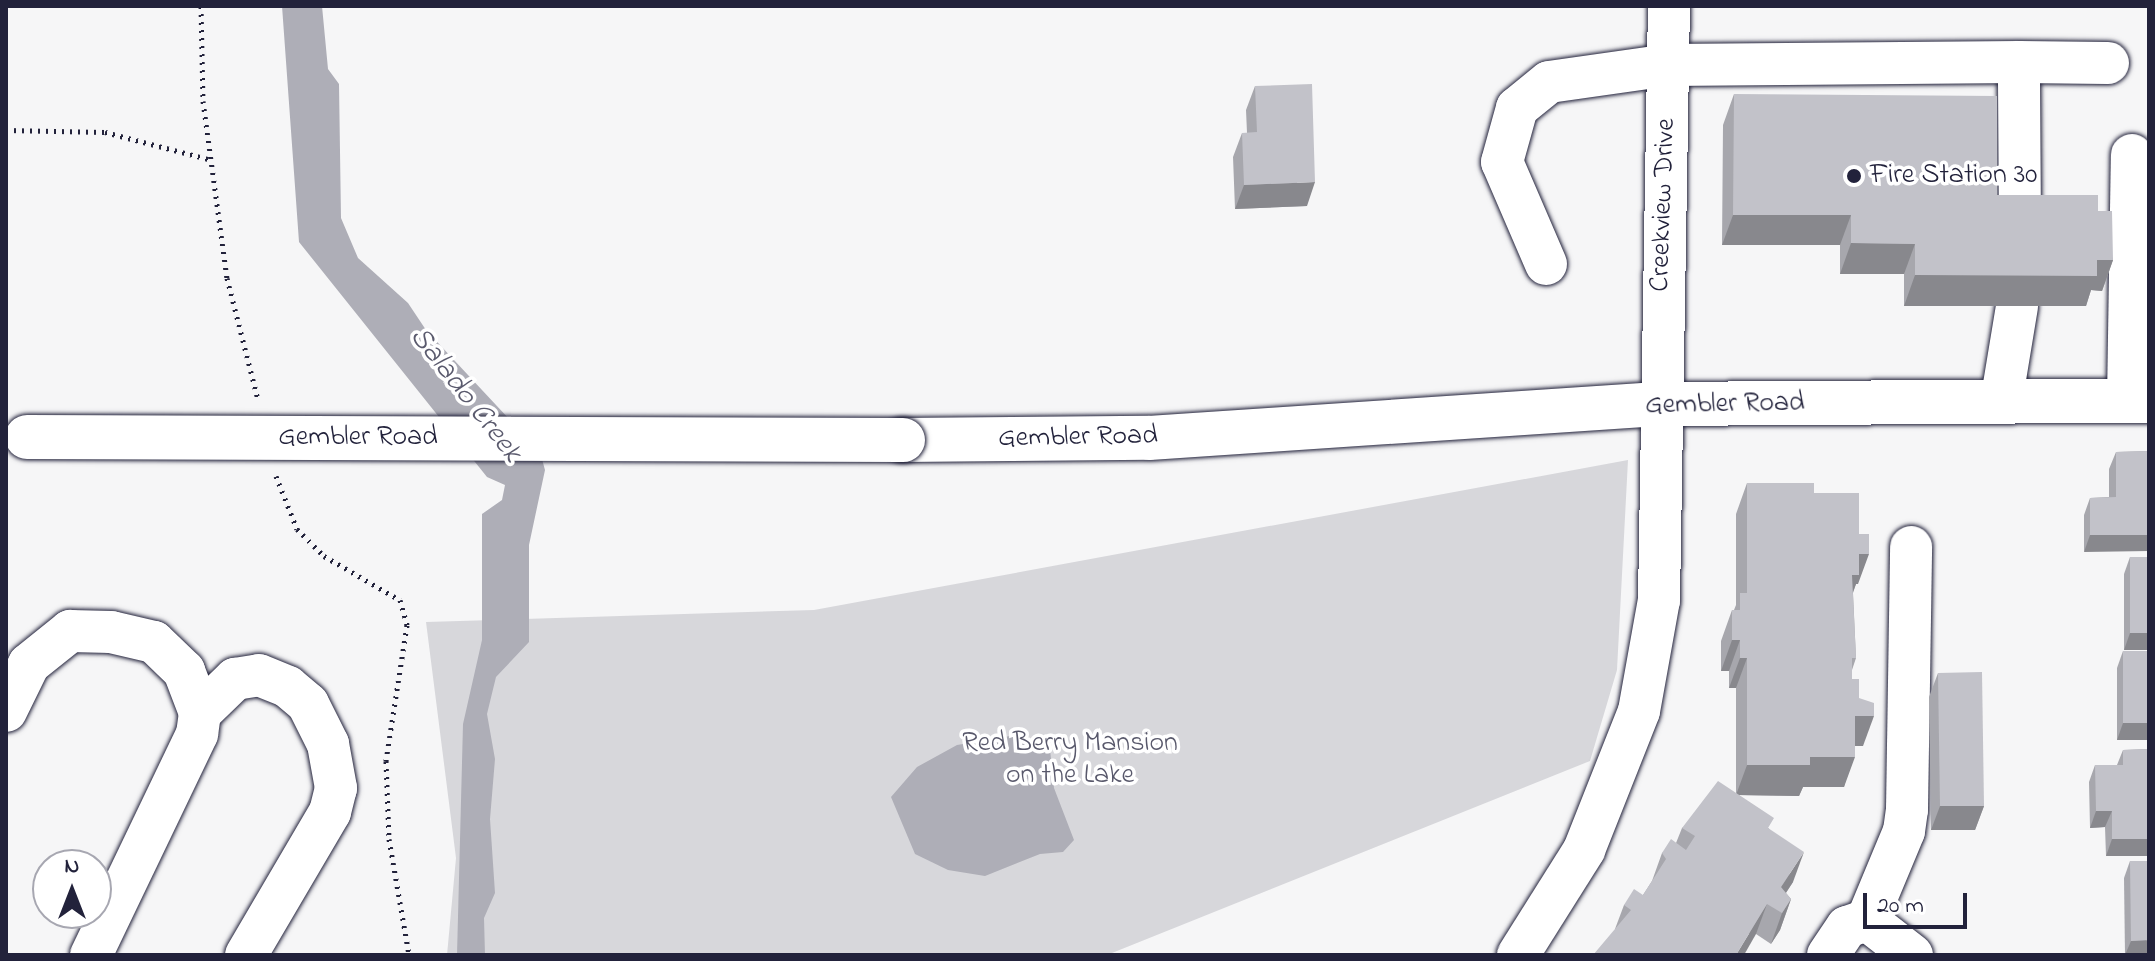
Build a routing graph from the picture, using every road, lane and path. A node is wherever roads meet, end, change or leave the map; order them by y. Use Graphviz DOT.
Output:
graph roads {
  1 [pos="201,6"];
  2 [pos="1669,6"];
  3 [pos="2019,62"];
  4 [pos="2108,63"];
  5 [pos="1669,65"];
  6 [pos="6,130"];
  7 [pos="2132,155"];
  8 [pos="212,160"];
  9 [pos="2020,225"];
  10 [pos="1546,264"];
  11 [pos="227,278"];
  12 [pos="2017,306"];
  13 [pos="2139,401"];
  14 [pos="2001,403"];
  15 [pos="1658,404"];
  16 [pos="17,437"];
  17 [pos="1911,547"];
  18 [pos="324,556"];
  19 [pos="6,711"];
  20 [pos="200,713"];
  21 [pos="1867,920"];
  22 [pos="91,955"];
  23 [pos="246,955"];
  24 [pos="409,955"];
  25 [pos="1518,955"];
  26 [pos="1828,955"];
  27 [pos="1912,955"];
  1 -- 8 [label="path"];
  2 -- 5 [label="street, Creekview Drive"];
  3 -- 4 [label="street"];
  3 -- 5 [label="street"];
  3 -- 9 [label="street"];
  5 -- 10 [label="street"];
  5 -- 15 [label="street, Creekview Drive"];
  6 -- 8 [label="path"];
  7 -- 13 [label="street"];
  8 -- 11 [label="path"];
  12 -- 14 [label="street"];
  13 -- 14 [label="main road, Gembler Road"];
  14 -- 15 [label="main road, Gembler Road"];
  15 -- 16 [label="main road, Gembler Road, bridge"];
  15 -- 25 [label="street, Creekview Drive"];
  17 -- 21 [label="street"];
  18 -- 24 [label="path"];
  19 -- 20 [label="street"];
  20 -- 22 [label="street"];
  20 -- 23 [label="street"];
  21 -- 26 [label="street"];
  21 -- 27 [label="street"];
}
